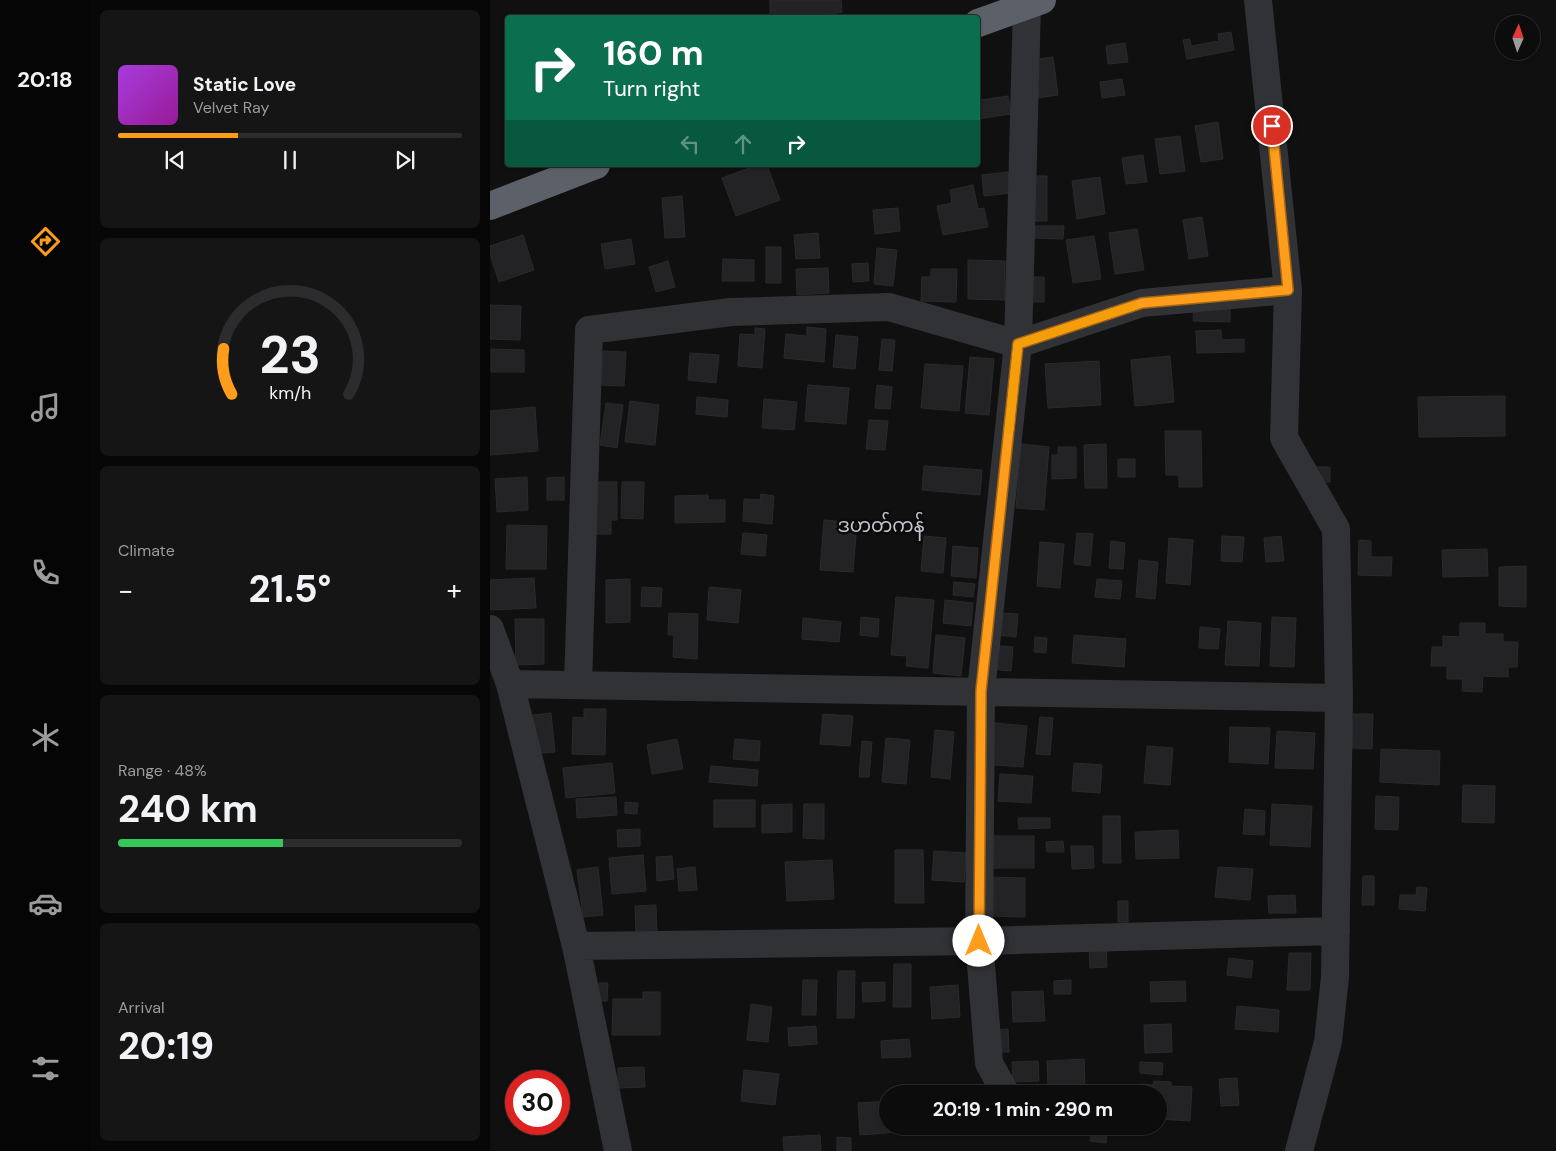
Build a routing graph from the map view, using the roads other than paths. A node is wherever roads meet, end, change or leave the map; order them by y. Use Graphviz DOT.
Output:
graph roads {
  1 [pos="1258,0"];
  2 [pos="1034,3"];
  3 [pos="980,22"];
  4 [pos="591,167"];
  5 [pos="490,206"];
  6 [pos="1288,290"];
  7 [pos="1018,344"];
  8 [pos="490,629"];
  9 [pos="510,684"];
  10 [pos="578,685"];
  11 [pos="981,691"];
  12 [pos="1339,698"];
  13 [pos="1336,931"];
  14 [pos="979,941"];
  15 [pos="576,946"];
  16 [pos="1001,1085"];
  17 [pos="618,1151"];
  18 [pos="1299,1151"];
  1 -- 6 [label="street"];
  2 -- 3 [label="highway"];
  2 -- 7 [label="street"];
  4 -- 5 [label="highway"];
  6 -- 7 [label="street"];
  6 -- 12 [label="street"];
  7 -- 10 [label="street"];
  7 -- 11 [label="street"];
  8 -- 9 [label="street"];
  9 -- 10 [label="street"];
  9 -- 15 [label="street"];
  10 -- 11 [label="street"];
  11 -- 12 [label="street"];
  11 -- 14 [label="street"];
  12 -- 13 [label="street"];
  13 -- 14 [label="street"];
  13 -- 18 [label="street"];
  14 -- 15 [label="street"];
  14 -- 16 [label="street"];
  15 -- 17 [label="street"];
}
